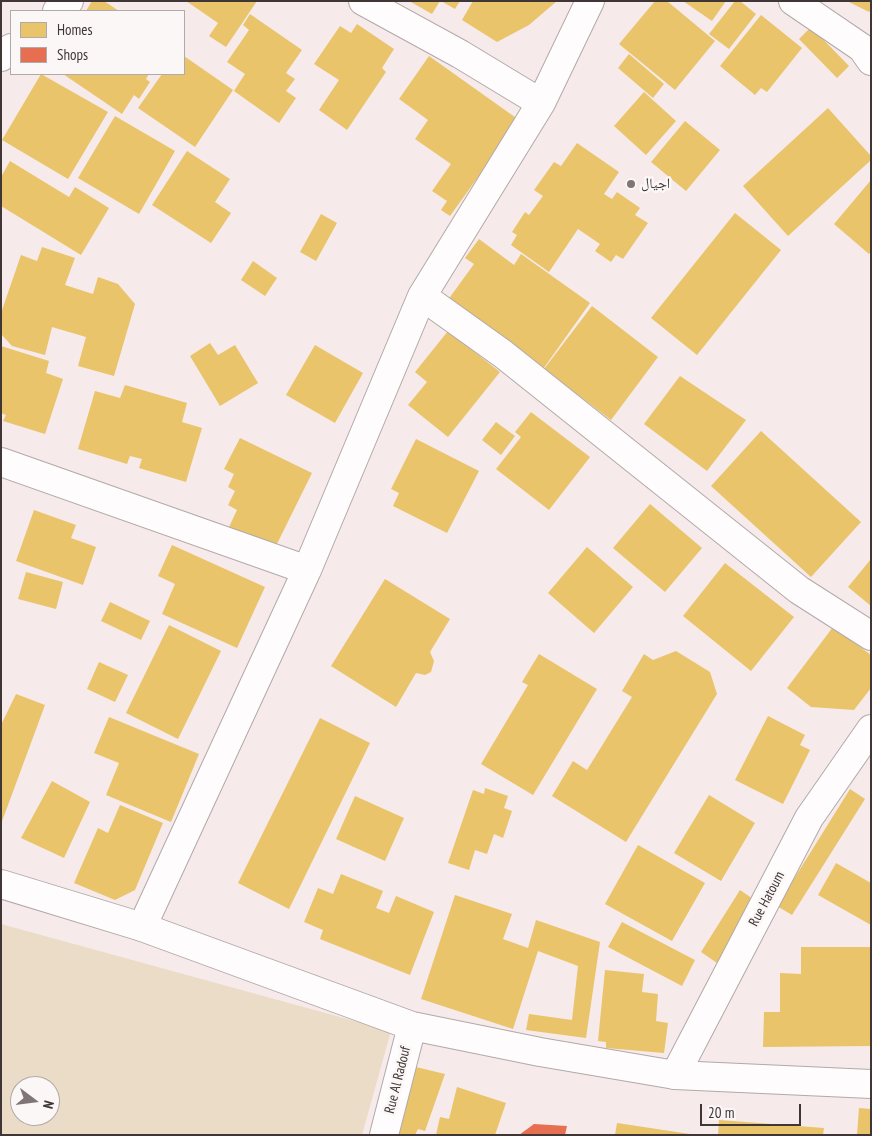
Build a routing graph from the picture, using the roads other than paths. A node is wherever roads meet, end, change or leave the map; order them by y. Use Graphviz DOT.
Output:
graph roads {
  1 [pos="69,1"];
  2 [pos="362,1"];
  3 [pos="590,1"];
  4 [pos="793,1"];
  5 [pos="58,10"];
  6 [pos="868,48"];
  7 [pos="541,103"];
  8 [pos="422,296"];
  9 [pos="1,462"];
  10 [pos="307,570"];
  11 [pos="871,636"];
  12 [pos="871,729"];
  13 [pos="1,884"];
  14 [pos="142,927"];
  15 [pos="412,1026"];
  16 [pos="675,1075"];
  17 [pos="871,1084"];
  18 [pos="384,1135"];
  1 -- 5 [label="street"];
  2 -- 7 [label="street"];
  3 -- 7 [label="street"];
  4 -- 6 [label="street"];
  7 -- 8 [label="street"];
  8 -- 10 [label="street"];
  8 -- 11 [label="street"];
  9 -- 10 [label="street"];
  10 -- 14 [label="street"];
  12 -- 16 [label="street, Rue Hatoum"];
  13 -- 14 [label="street"];
  14 -- 15 [label="street"];
  15 -- 16 [label="street"];
  15 -- 18 [label="street, Rue Al Radouf"];
  16 -- 17 [label="street"];
}
